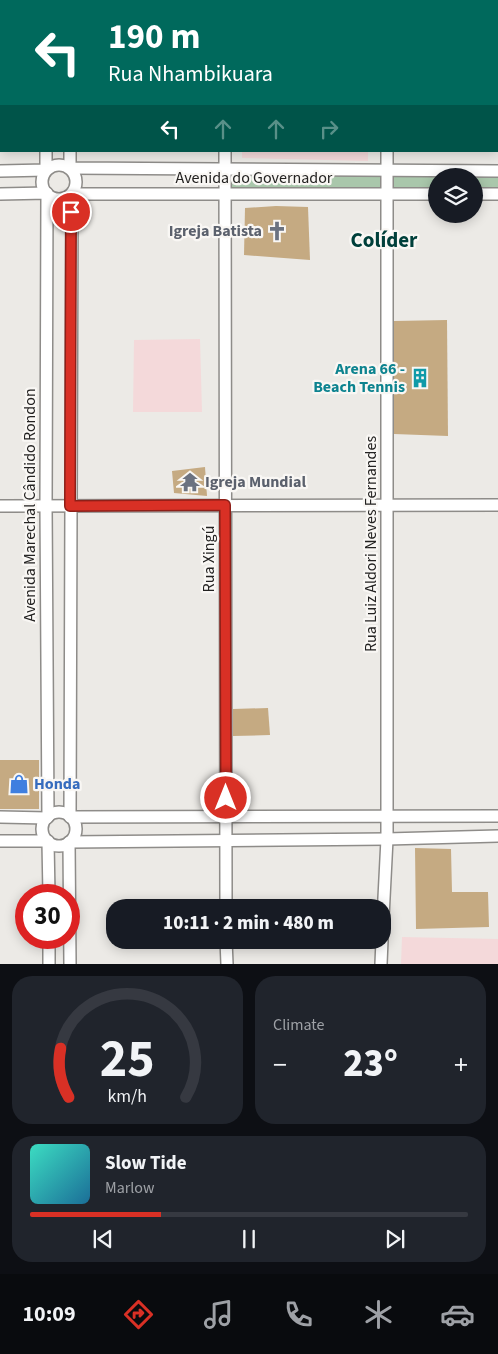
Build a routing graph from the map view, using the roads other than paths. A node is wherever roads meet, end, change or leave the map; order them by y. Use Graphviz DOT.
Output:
graph roads {
  1 [pos="46,152"];
  2 [pos="70,152"];
  3 [pos="225,152"];
  4 [pos="387,152"];
  5 [pos="70,168"];
  6 [pos="46,170"];
  7 [pos="225,170"];
  8 [pos="387,170"];
  9 [pos="0,171"];
  10 [pos="498,171"];
  11 [pos="47,193"];
  12 [pos="0,194"];
  13 [pos="72,194"];
  14 [pos="387,194"];
  15 [pos="428,194"];
  16 [pos="483,194"];
  17 [pos="498,194"];
  18 [pos="225,195"];
  19 [pos="387,504"];
  20 [pos="498,504"];
  21 [pos="225,505"];
  22 [pos="0,506"];
  23 [pos="46,506"];
  24 [pos="70,506"];
  25 [pos="498,816"];
  26 [pos="0,817"];
  27 [pos="48,817"];
  28 [pos="70,817"];
  29 [pos="226,818"];
  30 [pos="388,818"];
  31 [pos="498,836"];
  32 [pos="226,839"];
  33 [pos="387,839"];
  34 [pos="0,841"];
  35 [pos="48,842"];
  36 [pos="70,842"];
  37 [pos="49,884"];
  38 [pos="226,899"];
  39 [pos="384,899"];
  40 [pos="49,949"];
  41 [pos="226,949"];
  42 [pos="382,949"];
  43 [pos="48,964"];
  44 [pos="70,964"];
  45 [pos="226,964"];
  46 [pos="381,964"];
  1 -- 6 [label="street"];
  2 -- 5 [label="street"];
  3 -- 7 [label="street, Rua Xingú"];
  4 -- 8 [label="street, Rua Luiz Aldori Neves Fernandes"];
  5 -- 6 [label="street"];
  5 -- 7 [label="street, Avenida do Governador"];
  5 -- 13 [label="street"];
  6 -- 9 [label="street"];
  6 -- 11 [label="street"];
  7 -- 8 [label="street, Avenida do Governador"];
  7 -- 18 [label="street, Rua Xingú"];
  8 -- 10 [label="street, Avenida do Governador"];
  8 -- 14 [label="street, Rua Luiz Aldori Neves Fernandes"];
  11 -- 12 [label="street"];
  11 -- 13 [label="street"];
  11 -- 23 [label="street, Avenida Marechal Cândido Rondon"];
  13 -- 18 [label="street, Avenida do Governador"];
  13 -- 24 [label="street"];
  14 -- 15 [label="street, Avenida do Governador"];
  14 -- 18 [label="street, Avenida do Governador"];
  14 -- 19 [label="street, Rua Luiz Aldori Neves Fernandes"];
  16 -- 17 [label="street"];
  18 -- 21 [label="street, Rua Xingú"];
  19 -- 20 [label="street"];
  19 -- 21 [label="street"];
  19 -- 30 [label="street, Rua Luiz Aldori Neves Fernandes"];
  21 -- 24 [label="street"];
  21 -- 29 [label="street, Rua Xingú"];
  22 -- 23 [label="street"];
  23 -- 24 [label="street"];
  23 -- 27 [label="street, Avenida Marechal Cândido Rondon"];
  24 -- 28 [label="street"];
  25 -- 30 [label="street"];
  26 -- 27 [label="street"];
  27 -- 28 [label="street"];
  27 -- 35 [label="street"];
  28 -- 29 [label="street"];
  28 -- 36 [label="street"];
  29 -- 30 [label="street"];
  29 -- 32 [label="street, Rua Xingú"];
  30 -- 33 [label="street, Rua Luiz Aldori Neves Fernandes"];
  31 -- 33 [label="street"];
  32 -- 33 [label="street"];
  32 -- 36 [label="street"];
  32 -- 38 [label="street, Rua Xingú"];
  33 -- 39 [label="street, Rua Luiz Aldori Neves Fernandes"];
  34 -- 35 [label="street"];
  35 -- 36 [label="street"];
  35 -- 37 [label="street"];
  36 -- 44 [label="street"];
  40 -- 43 [label="street"];
  41 -- 45 [label="street"];
  42 -- 46 [label="street, Rua Luiz Aldori Neves Fernandes"];
}
